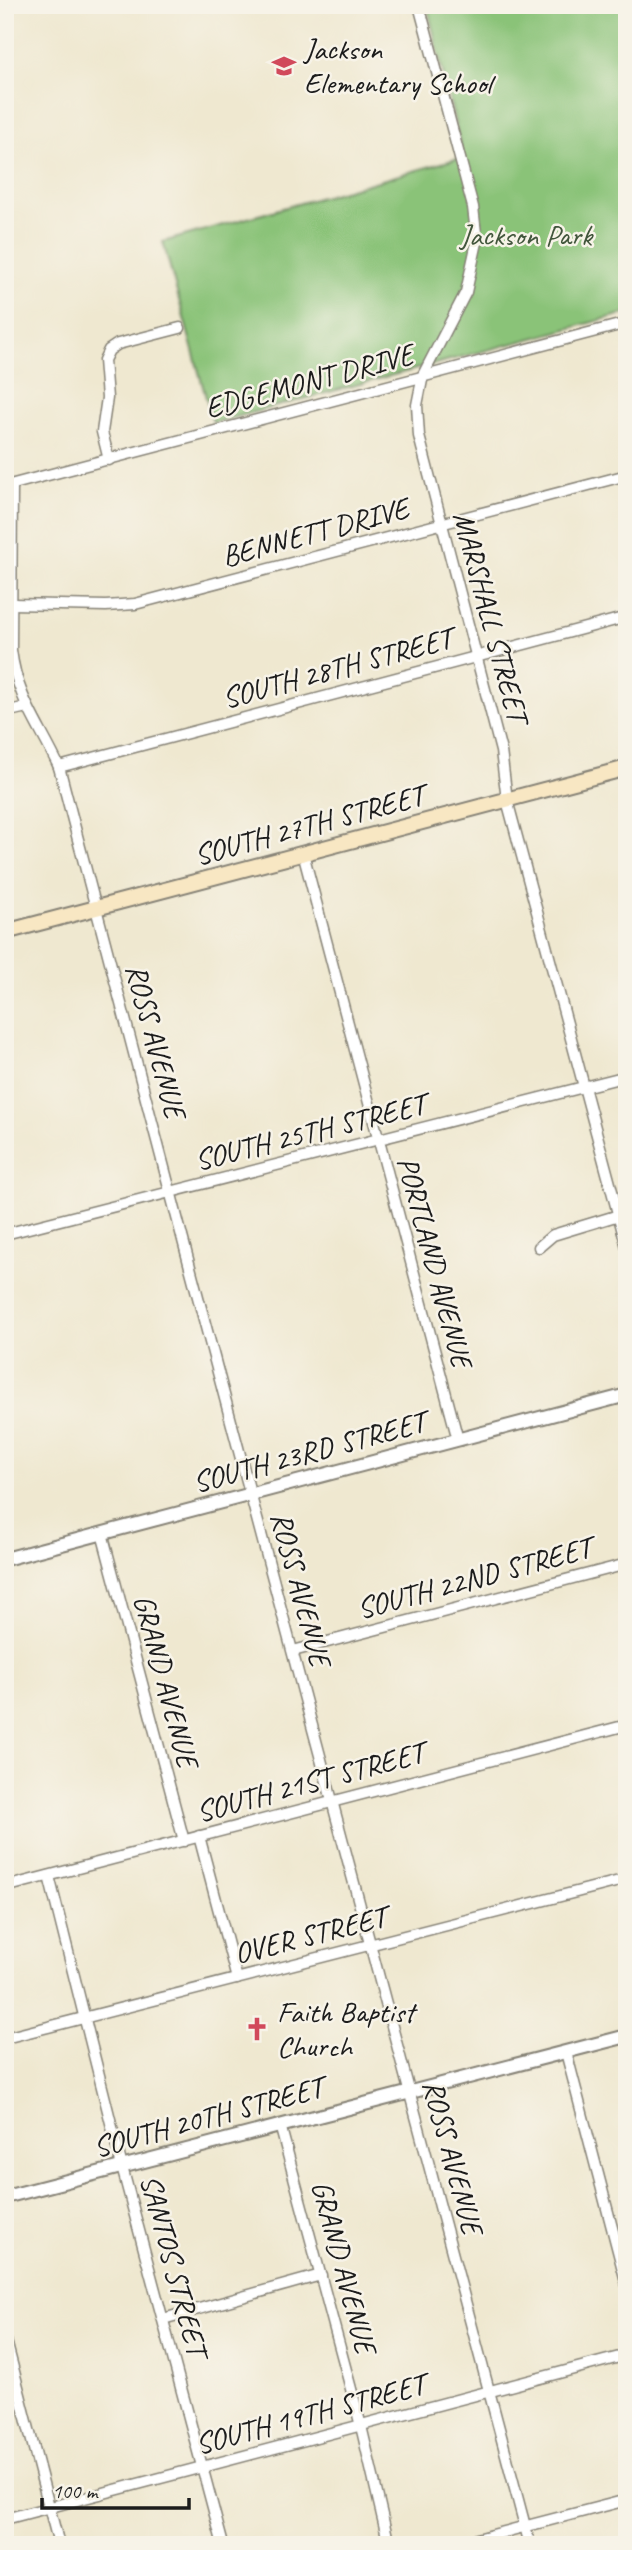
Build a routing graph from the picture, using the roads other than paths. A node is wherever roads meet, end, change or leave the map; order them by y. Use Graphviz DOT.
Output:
graph roads {
  1 [pos="419,5"];
  2 [pos="627,323"];
  3 [pos="180,328"];
  4 [pos="423,375"];
  5 [pos="109,460"];
  6 [pos="627,475"];
  7 [pos="9,485"];
  8 [pos="442,524"];
  9 [pos="12,604"];
  10 [pos="627,617"];
  11 [pos="476,657"];
  12 [pos="27,707"];
  13 [pos="5,712"];
  14 [pos="59,767"];
  15 [pos="627,768"];
  16 [pos="507,800"];
  17 [pos="303,853"];
  18 [pos="96,908"];
  19 [pos="5,932"];
  20 [pos="627,1076"];
  21 [pos="584,1088"];
  22 [pos="377,1139"];
  23 [pos="170,1193"];
  24 [pos="619,1215"];
  25 [pos="5,1234"];
  26 [pos="539,1247"];
  27 [pos="627,1247"];
  28 [pos="627,1395"];
  29 [pos="458,1440"];
  30 [pos="250,1494"];
  31 [pos="102,1534"];
  32 [pos="5,1559"];
  33 [pos="627,1564"];
  34 [pos="293,1651"];
  35 [pos="627,1725"];
  36 [pos="331,1802"];
  37 [pos="199,1836"];
  38 [pos="184,1840"];
  39 [pos="49,1876"];
  40 [pos="627,1879"];
  41 [pos="5,1887"];
  42 [pos="371,1944"];
  43 [pos="237,1979"];
  44 [pos="85,2019"];
  45 [pos="627,2036"];
  46 [pos="5,2038"];
  47 [pos="566,2052"];
  48 [pos="411,2093"];
  49 [pos="280,2125"];
  50 [pos="122,2167"];
  51 [pos="5,2197"];
  52 [pos="321,2275"];
  53 [pos="627,2285"];
  54 [pos="163,2319"];
  55 [pos="5,2337"];
  56 [pos="627,2355"];
  57 [pos="490,2392"];
  58 [pos="361,2426"];
  59 [pos="203,2467"];
  60 [pos="627,2500"];
  61 [pos="49,2508"];
  62 [pos="5,2519"];
  63 [pos="525,2527"];
  64 [pos="59,2545"];
  65 [pos="223,2545"];
  66 [pos="388,2545"];
  67 [pos="454,2545"];
  68 [pos="530,2545"];
  1 -- 4 [label="street, MARSHALL STREET"];
  2 -- 4 [label="street, EDGEMONT DRIVE"];
  3 -- 5 [label="street"];
  4 -- 5 [label="street, EDGEMONT DRIVE"];
  4 -- 8 [label="street, MARSHALL STREET"];
  5 -- 7 [label="street, EDGEMONT DRIVE"];
  6 -- 8 [label="street, BENNETT DRIVE"];
  7 -- 9 [label="street, ROSS AVENUE"];
  8 -- 9 [label="street, BENNETT DRIVE"];
  8 -- 11 [label="street, MARSHALL STREET"];
  9 -- 12 [label="street, ROSS AVENUE"];
  10 -- 11 [label="street, SOUTH 28TH STREET"];
  11 -- 14 [label="street, SOUTH 28TH STREET"];
  11 -- 16 [label="street, MARSHALL STREET"];
  12 -- 13 [label="street"];
  12 -- 14 [label="street, ROSS AVENUE"];
  14 -- 18 [label="street, ROSS AVENUE"];
  15 -- 16 [label="main road, SOUTH 27TH STREET"];
  16 -- 17 [label="main road, SOUTH 27TH STREET"];
  16 -- 21 [label="street, MARSHALL STREET"];
  17 -- 18 [label="main road, SOUTH 27TH STREET"];
  17 -- 22 [label="street, PORTLAND AVENUE"];
  18 -- 19 [label="main road, SOUTH 27TH STREET"];
  18 -- 23 [label="street, ROSS AVENUE"];
  20 -- 21 [label="street, SOUTH 25TH STREET"];
  21 -- 22 [label="street, SOUTH 25TH STREET"];
  21 -- 24 [label="street, MARSHALL STREET"];
  22 -- 23 [label="street, SOUTH 25TH STREET"];
  22 -- 29 [label="street, PORTLAND AVENUE"];
  23 -- 25 [label="street, SOUTH 25TH STREET"];
  23 -- 30 [label="street, ROSS AVENUE"];
  24 -- 26 [label="street"];
  24 -- 27 [label="street, MARSHALL STREET"];
  28 -- 29 [label="street, SOUTH 23RD STREET"];
  29 -- 30 [label="street, SOUTH 23RD STREET"];
  30 -- 31 [label="street, SOUTH 23RD STREET"];
  30 -- 34 [label="street, ROSS AVENUE"];
  31 -- 32 [label="street, SOUTH 23RD STREET"];
  31 -- 38 [label="street, GRAND AVENUE"];
  33 -- 34 [label="street, SOUTH 22ND STREET"];
  34 -- 36 [label="street, ROSS AVENUE"];
  35 -- 36 [label="street, SOUTH 21ST STREET"];
  36 -- 37 [label="street, SOUTH 21ST STREET"];
  36 -- 42 [label="street, ROSS AVENUE"];
  37 -- 38 [label="street, SOUTH 21ST STREET"];
  37 -- 43 [label="street"];
  38 -- 39 [label="street, SOUTH 21ST STREET"];
  39 -- 41 [label="street, SOUTH 21ST STREET"];
  39 -- 44 [label="street, SANTOS STREET"];
  40 -- 42 [label="street, OVER STREET"];
  42 -- 43 [label="street, OVER STREET"];
  42 -- 48 [label="street, ROSS AVENUE"];
  43 -- 44 [label="street, OVER STREET"];
  44 -- 46 [label="street, OVER STREET"];
  44 -- 50 [label="street, SANTOS STREET"];
  45 -- 47 [label="street, SOUTH 20TH STREET"];
  47 -- 48 [label="street, SOUTH 20TH STREET"];
  47 -- 53 [label="street"];
  48 -- 49 [label="street, SOUTH 20TH STREET"];
  48 -- 57 [label="street, ROSS AVENUE"];
  49 -- 50 [label="street, SOUTH 20TH STREET"];
  49 -- 52 [label="street, GRAND AVENUE"];
  50 -- 51 [label="street, SOUTH 20TH STREET"];
  50 -- 54 [label="street, SANTOS STREET"];
  52 -- 54 [label="street"];
  52 -- 58 [label="street, GRAND AVENUE"];
  54 -- 59 [label="street, SANTOS STREET"];
  55 -- 61 [label="street"];
  56 -- 57 [label="street, SOUTH 19TH STREET"];
  57 -- 58 [label="street, SOUTH 19TH STREET"];
  57 -- 63 [label="street, ROSS AVENUE"];
  58 -- 59 [label="street, SOUTH 19TH STREET"];
  58 -- 66 [label="street, GRAND AVENUE"];
  59 -- 61 [label="street, SOUTH 19TH STREET"];
  59 -- 65 [label="street, SANTOS STREET"];
  60 -- 63 [label="street"];
  61 -- 62 [label="street, SOUTH 19TH STREET"];
  61 -- 64 [label="street"];
  63 -- 67 [label="street"];
  63 -- 68 [label="street, ROSS AVENUE"];
}
